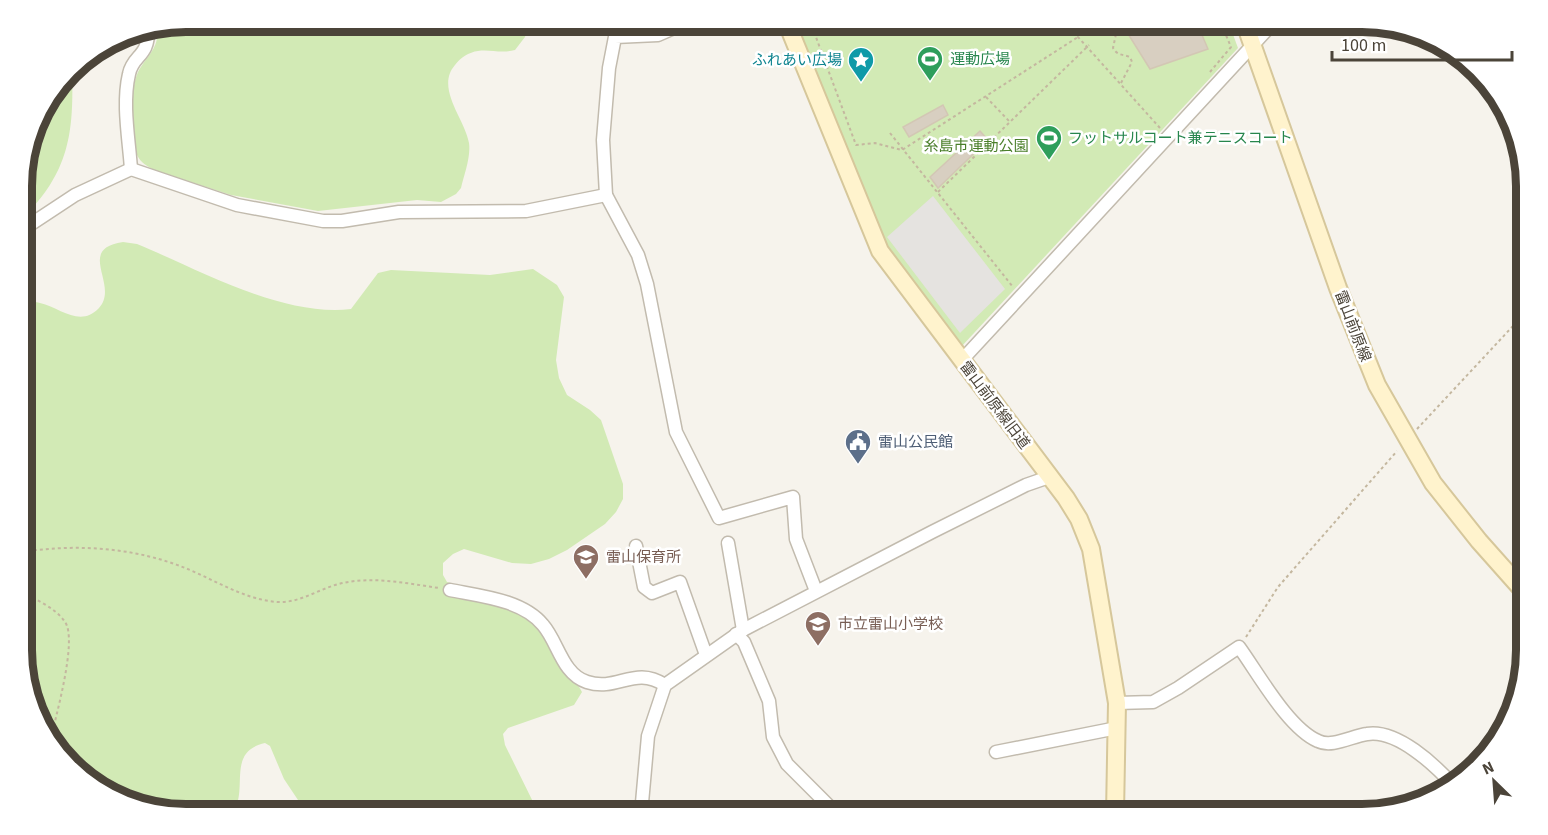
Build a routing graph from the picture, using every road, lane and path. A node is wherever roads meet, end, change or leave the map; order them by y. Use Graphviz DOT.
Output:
graph roads {
  1 [pos="667,31"];
  2 [pos="790,31"];
  3 [pos="814,31"];
  4 [pos="832,31"];
  5 [pos="1074,31"];
  6 [pos="1088,31"];
  7 [pos="1113,31"];
  8 [pos="1224,31"];
  9 [pos="1248,31"];
  10 [pos="1266,31"];
  11 [pos="835,36"];
  12 [pos="147,37"];
  13 [pos="1078,37"];
  14 [pos="1089,45"];
  15 [pos="1253,46"];
  16 [pos="1208,75"];
  17 [pos="1121,83"];
  18 [pos="986,97"];
  19 [pos="1010,122"];
  20 [pos="1161,130"];
  21 [pos="890,133"];
  22 [pos="902,150"];
  23 [pos="131,169"];
  24 [pos="938,192"];
  25 [pos="606,195"];
  26 [pos="32,223"];
  27 [pos="1015,290"];
  28 [pos="1516,323"];
  29 [pos="962,360"];
  30 [pos="1407,440"];
  31 [pos="1049,477"];
  32 [pos="728,543"];
  33 [pos="636,546"];
  34 [pos="32,550"];
  35 [pos="1516,583"];
  36 [pos="450,590"];
  37 [pos="816,591"];
  38 [pos="32,598"];
  39 [pos="740,632"];
  40 [pos="1239,647"];
  41 [pos="706,655"];
  42 [pos="665,686"];
  43 [pos="1117,703"];
  44 [pos="53,727"];
  45 [pos="1117,728"];
  46 [pos="996,752"];
  47 [pos="1446,778"];
  48 [pos="826,803"];
  49 [pos="1115,803"];
  50 [pos="642,804"];
  1 -- 25 [label="street"];
  2 -- 29 [label="street, 雷山前原線旧道"];
  3 -- 22 [label="path"];
  4 -- 11 [label="path"];
  5 -- 13 [label="path"];
  6 -- 13 [label="path"];
  7 -- 17 [label="path"];
  8 -- 16 [label="path"];
  9 -- 15 [label="street, 雷山前原線"];
  10 -- 15 [label="street"];
  12 -- 23 [label="street"];
  13 -- 14 [label="path"];
  13 -- 18 [label="path"];
  14 -- 17 [label="path"];
  14 -- 19 [label="path"];
  15 -- 29 [label="street"];
  15 -- 30 [label="street, 雷山前原線"];
  17 -- 20 [label="path"];
  18 -- 19 [label="path"];
  18 -- 22 [label="path"];
  19 -- 24 [label="path"];
  21 -- 22 [label="path"];
  22 -- 24 [label="path"];
  23 -- 25 [label="street"];
  23 -- 26 [label="street"];
  24 -- 27 [label="path"];
  25 -- 37 [label="street"];
  28 -- 30 [label="path"];
  29 -- 31 [label="street, 雷山前原線旧道"];
  30 -- 35 [label="street, 雷山前原線"];
  30 -- 40 [label="path"];
  31 -- 37 [label="street"];
  31 -- 43 [label="street, 雷山前原線旧道"];
  32 -- 39 [label="street"];
  33 -- 41 [label="street"];
  34 -- 36 [label="path"];
  36 -- 42 [label="street"];
  37 -- 39 [label="street"];
  38 -- 44 [label="path"];
  39 -- 41 [label="street"];
  39 -- 48 [label="street"];
  40 -- 43 [label="street"];
  40 -- 47 [label="street"];
  41 -- 42 [label="street"];
  42 -- 50 [label="street"];
  43 -- 45 [label="street, 雷山前原線旧道"];
  45 -- 46 [label="street"];
  45 -- 49 [label="street, 雷山前原線旧道"];
}
